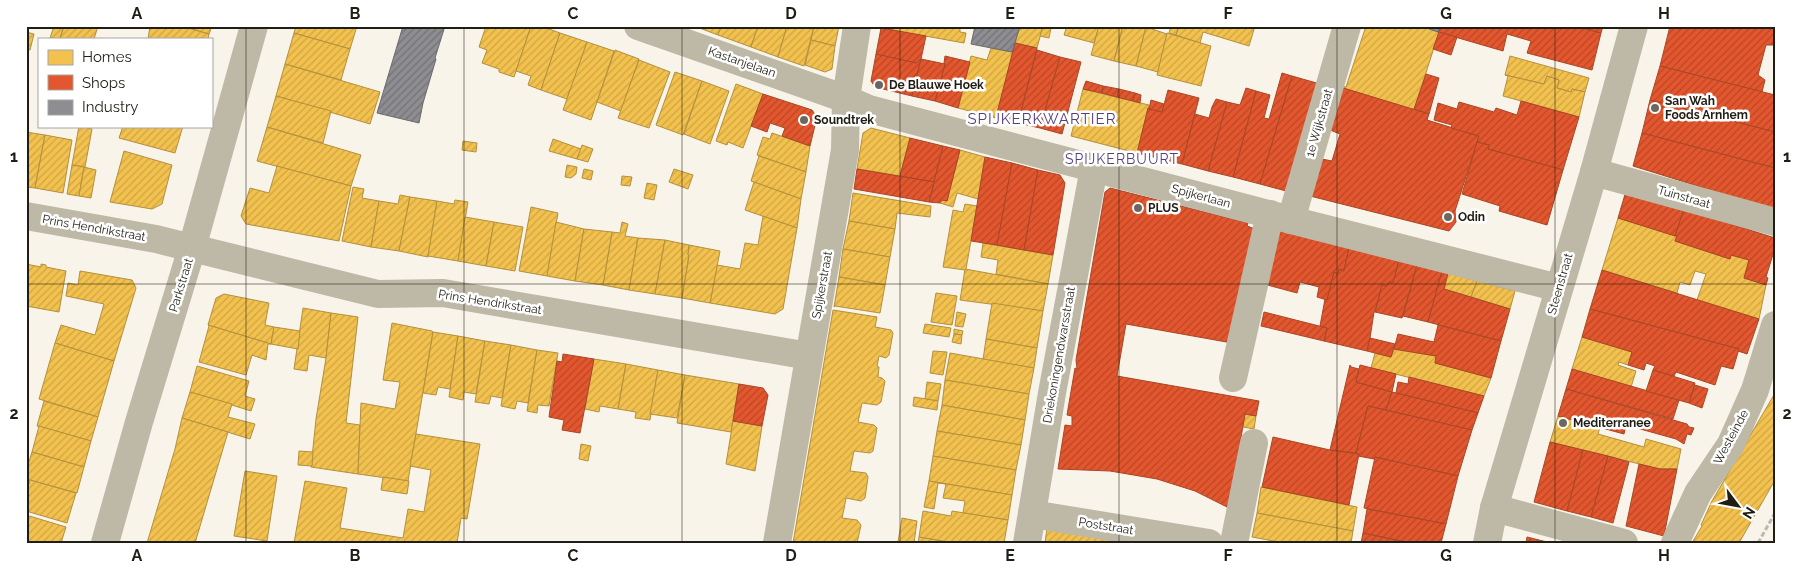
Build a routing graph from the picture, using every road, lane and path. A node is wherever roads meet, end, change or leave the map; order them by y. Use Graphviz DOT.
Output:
graph roads {
  1 [pos="254,26"];
  2 [pos="638,26"];
  3 [pos="857,26"];
  4 [pos="1347,26"];
  5 [pos="1634,26"];
  6 [pos="846,99"];
  7 [pos="1094,168"];
  8 [pos="1594,172"];
  9 [pos="26,216"];
  10 [pos="1280,217"];
  11 [pos="1775,222"];
  12 [pos="192,248"];
  13 [pos="1558,288"];
  14 [pos="1775,326"];
  15 [pos="809,356"];
  16 [pos="1233,378"];
  17 [pos="1254,443"];
  18 [pos="1494,508"];
  19 [pos="1775,513"];
  20 [pos="1032,514"];
  21 [pos="105,543"];
  22 [pos="777,543"];
  23 [pos="1027,543"];
  24 [pos="1209,543"];
  25 [pos="1234,543"];
  26 [pos="1487,543"];
  27 [pos="1624,543"];
  28 [pos="1675,543"];
  29 [pos="1758,543"];
  1 -- 12 [label="street, Parkstraat"];
  2 -- 6 [label="street, Kastanjelaan"];
  3 -- 6 [label="street, Spijkerstraat"];
  4 -- 10 [label="street, 1e Wijkstraat"];
  5 -- 8 [label="street, Steenstraat"];
  6 -- 7 [label="street, Spijkerlaan"];
  6 -- 15 [label="street, Spijkerstraat"];
  7 -- 10 [label="street, Spijkerlaan"];
  7 -- 20 [label="street, Driekoningendwarsstraat"];
  8 -- 11 [label="street, Tuinstraat"];
  8 -- 13 [label="street, Steenstraat"];
  9 -- 12 [label="street, Prins Hendrikstraat"];
  10 -- 13 [label="street, Spijkerlaan"];
  10 -- 16 [label="street, 1e Wijkstraat"];
  12 -- 15 [label="street, Prins Hendrikstraat"];
  12 -- 21 [label="street, Parkstraat"];
  13 -- 18 [label="street, Steenstraat"];
  14 -- 28 [label="street, Westeinde"];
  15 -- 22 [label="street, Spijkerstraat"];
  17 -- 25 [label="street"];
  18 -- 26 [label="street, Steenstraat"];
  18 -- 27 [label="street"];
  19 -- 29 [label="path"];
  20 -- 23 [label="street, Driekoningendwarsstraat"];
  20 -- 24 [label="street, Poststraat"];
}
